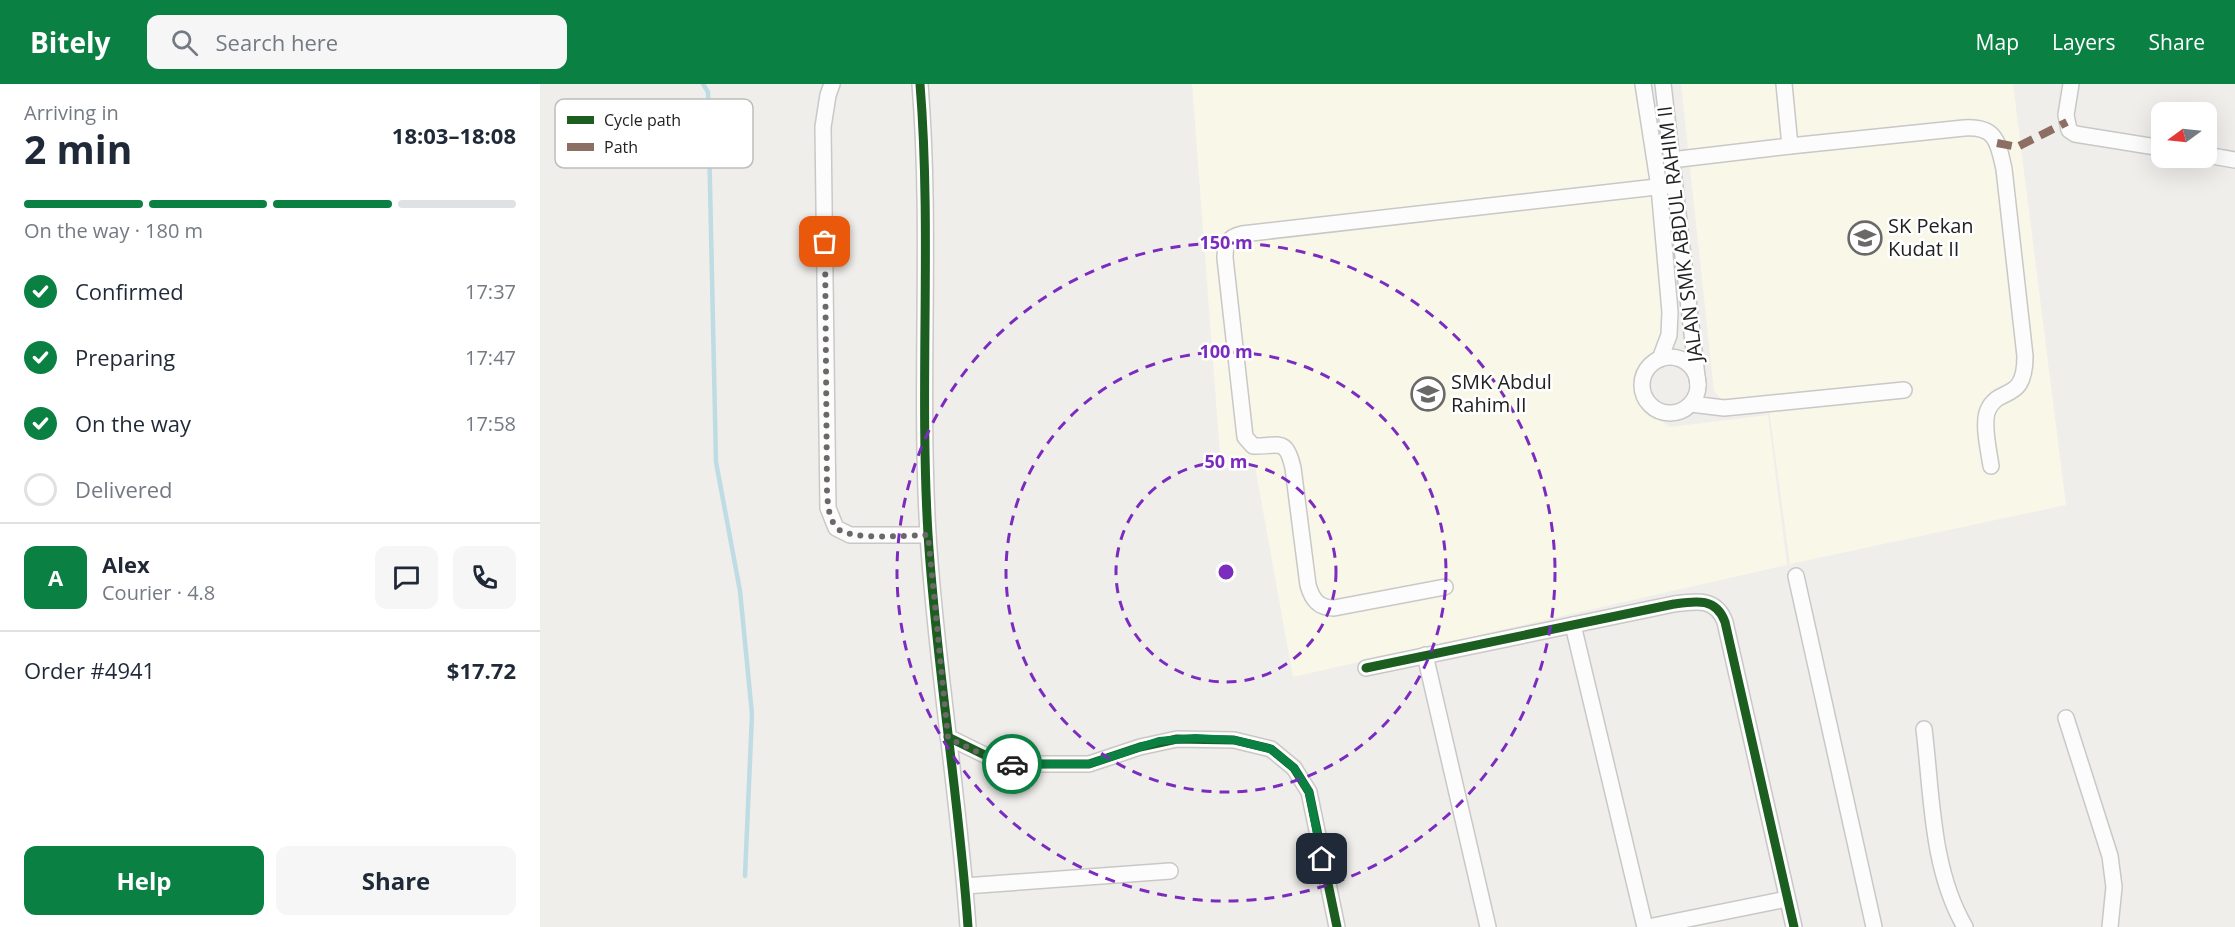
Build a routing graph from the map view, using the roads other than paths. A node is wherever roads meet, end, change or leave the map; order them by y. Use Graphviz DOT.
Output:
graph roads {
  1 [pos="832,84"];
  2 [pos="921,84"];
  3 [pos="1643,84"];
  4 [pos="1663,84"];
  5 [pos="1784,84"];
  6 [pos="2072,84"];
  7 [pos="1790,146"];
  8 [pos="2151,146"];
  9 [pos="2217,157"];
  10 [pos="1671,160"];
  11 [pos="2235,160"];
  12 [pos="1674,185"];
  13 [pos="1659,187"];
  14 [pos="1660,359"];
  15 [pos="1698,385"];
  16 [pos="1904,390"];
  17 [pos="1691,404"];
  18 [pos="1991,466"];
  19 [pos="928,535"];
  20 [pos="1796,576"];
  21 [pos="1445,587"];
  22 [pos="1574,625"];
  23 [pos="1425,655"];
  24 [pos="1366,668"];
  25 [pos="2066,718"];
  26 [pos="1924,729"];
  27 [pos="948,738"];
  28 [pos="1170,871"];
  29 [pos="965,886"];
  30 [pos="1788,899"];
  31 [pos="968,927"];
  32 [pos="1337,927"];
  33 [pos="1488,927"];
  34 [pos="1647,927"];
  35 [pos="1794,927"];
  36 [pos="1874,927"];
  37 [pos="1965,927"];
  38 [pos="2110,927"];
  1 -- 19 [label="street"];
  2 -- 19 [label="street"];
  3 -- 13 [label="street, JALAN SMK ABDUL RAHIM II"];
  4 -- 10 [label="street, JALAN SMK ABDUL RAHIM II"];
  5 -- 7 [label="street"];
  6 -- 8 [label="street"];
  7 -- 10 [label="street"];
  7 -- 18 [label="street"];
  9 -- 11 [label="street"];
  10 -- 12 [label="street, JALAN SMK ABDUL RAHIM II"];
  12 -- 13 [label="street"];
  12 -- 15 [label="street, JALAN SMK ABDUL RAHIM II"];
  13 -- 14 [label="street, JALAN SMK ABDUL RAHIM II"];
  13 -- 21 [label="street"];
  14 -- 15 [label="street"];
  14 -- 17 [label="street"];
  15 -- 17 [label="street"];
  16 -- 17 [label="street"];
  19 -- 27 [label="street"];
  20 -- 36 [label="street"];
  22 -- 23 [label="street"];
  22 -- 30 [label="street"];
  22 -- 34 [label="street"];
  23 -- 24 [label="street"];
  23 -- 33 [label="street"];
  25 -- 38 [label="street"];
  26 -- 37 [label="street"];
  27 -- 29 [label="street"];
  27 -- 32 [label="street"];
  28 -- 29 [label="street"];
  29 -- 31 [label="street"];
  30 -- 34 [label="street"];
  30 -- 35 [label="street"];
}
